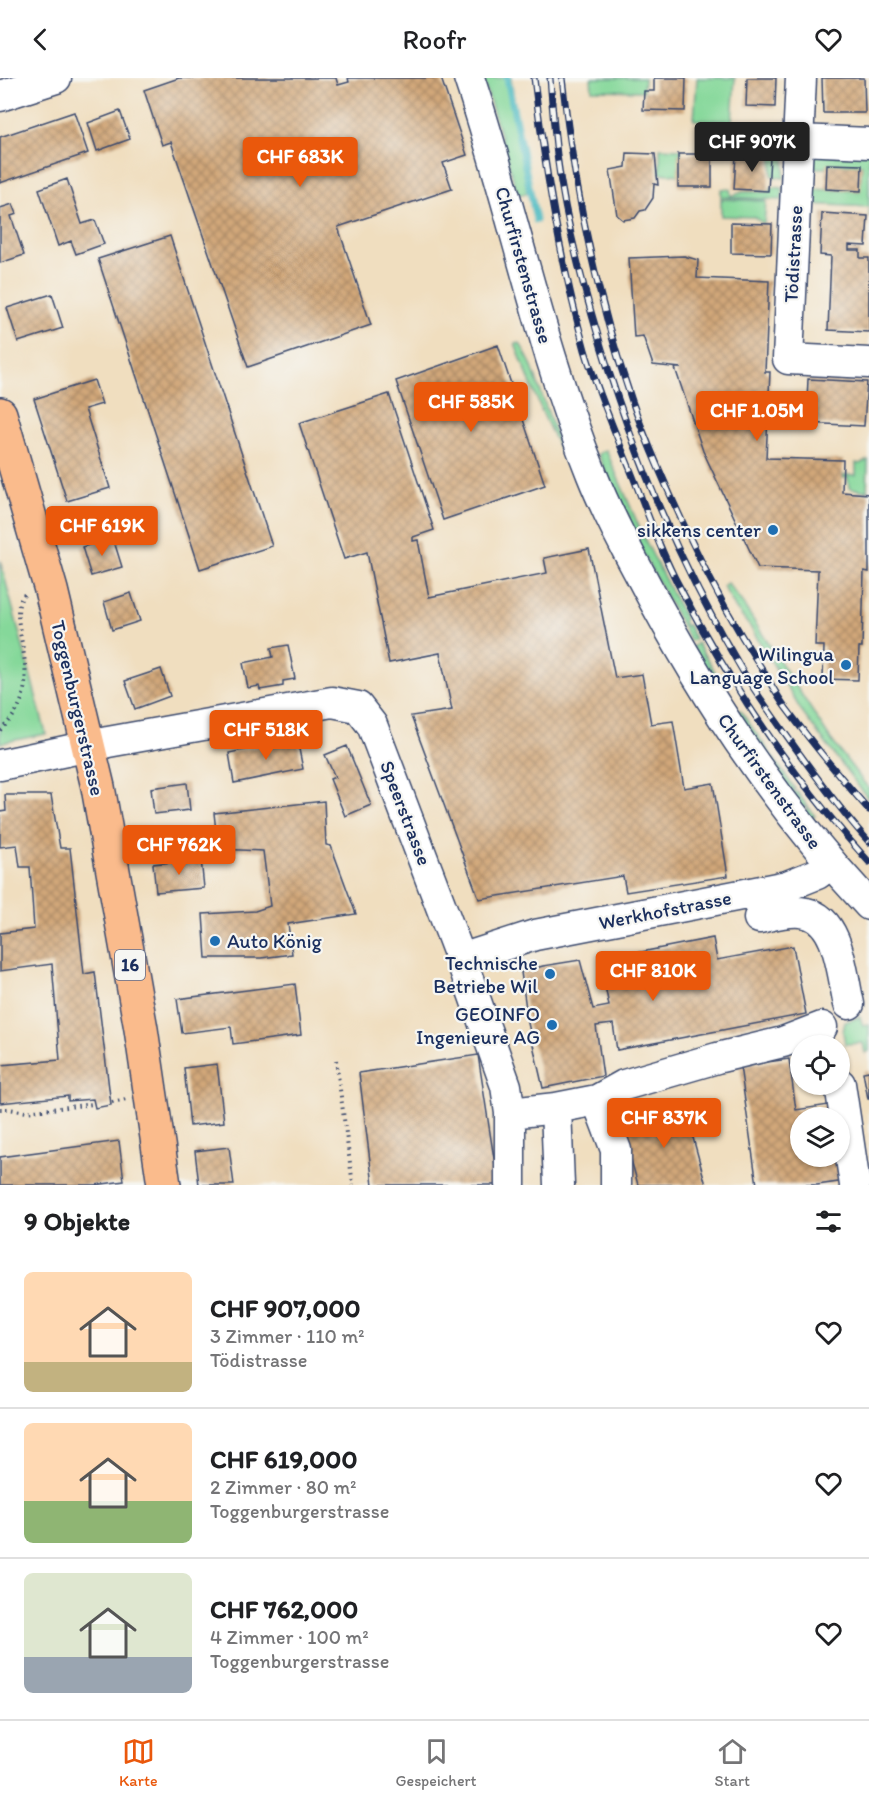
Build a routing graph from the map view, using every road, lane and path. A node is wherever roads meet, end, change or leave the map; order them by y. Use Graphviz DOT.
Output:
graph roads {
  1 [pos="56,78"];
  2 [pos="469,78"];
  3 [pos="801,78"];
  4 [pos="0,96"];
  5 [pos="799,140"];
  6 [pos="869,143"];
  7 [pos="869,363"];
  8 [pos="0,414"];
  9 [pos="29,592"];
  10 [pos="12,605"];
  11 [pos="18,662"];
  12 [pos="0,730"];
  13 [pos="89,747"];
  14 [pos="0,765"];
  15 [pos="831,864"];
  16 [pos="869,905"];
  17 [pos="759,918"];
  18 [pos="461,959"];
  19 [pos="859,1003"];
  20 [pos="825,1035"];
  21 [pos="790,1041"];
  22 [pos="336,1060"];
  23 [pos="842,1095"];
  24 [pos="597,1100"];
  25 [pos="93,1104"];
  26 [pos="556,1108"];
  27 [pos="0,1109"];
  28 [pos="510,1113"];
  29 [pos="164,1185"];
  30 [pos="353,1185"];
  31 [pos="510,1185"];
  32 [pos="559,1185"];
  33 [pos="616,1185"];
  34 [pos="855,1185"];
  1 -- 4 [label="street"];
  2 -- 15 [label="street, Churfirstenstrasse"];
  3 -- 5 [label="street, Tödistrasse"];
  5 -- 6 [label="street"];
  5 -- 7 [label="street, Tödistrasse"];
  8 -- 13 [label="main road, Toggenburgerstrasse / 16"];
  9 -- 10 [label="path"];
  11 -- 12 [label="path"];
  13 -- 14 [label="street, Speerstrasse"];
  13 -- 18 [label="street, Speerstrasse"];
  13 -- 29 [label="main road, Toggenburgerstrasse / 16"];
  15 -- 16 [label="street, Churfirstenstrasse"];
  15 -- 18 [label="street, Werkhofstrasse"];
  17 -- 19 [label="street"];
  18 -- 28 [label="street, Speerstrasse"];
  19 -- 20 [label="street"];
  21 -- 24 [label="street"];
  22 -- 30 [label="path"];
  23 -- 34 [label="street"];
  24 -- 26 [label="street"];
  24 -- 33 [label="street"];
  25 -- 27 [label="path"];
  26 -- 28 [label="street"];
  26 -- 32 [label="street"];
  28 -- 31 [label="street, Speerstrasse"];
}
